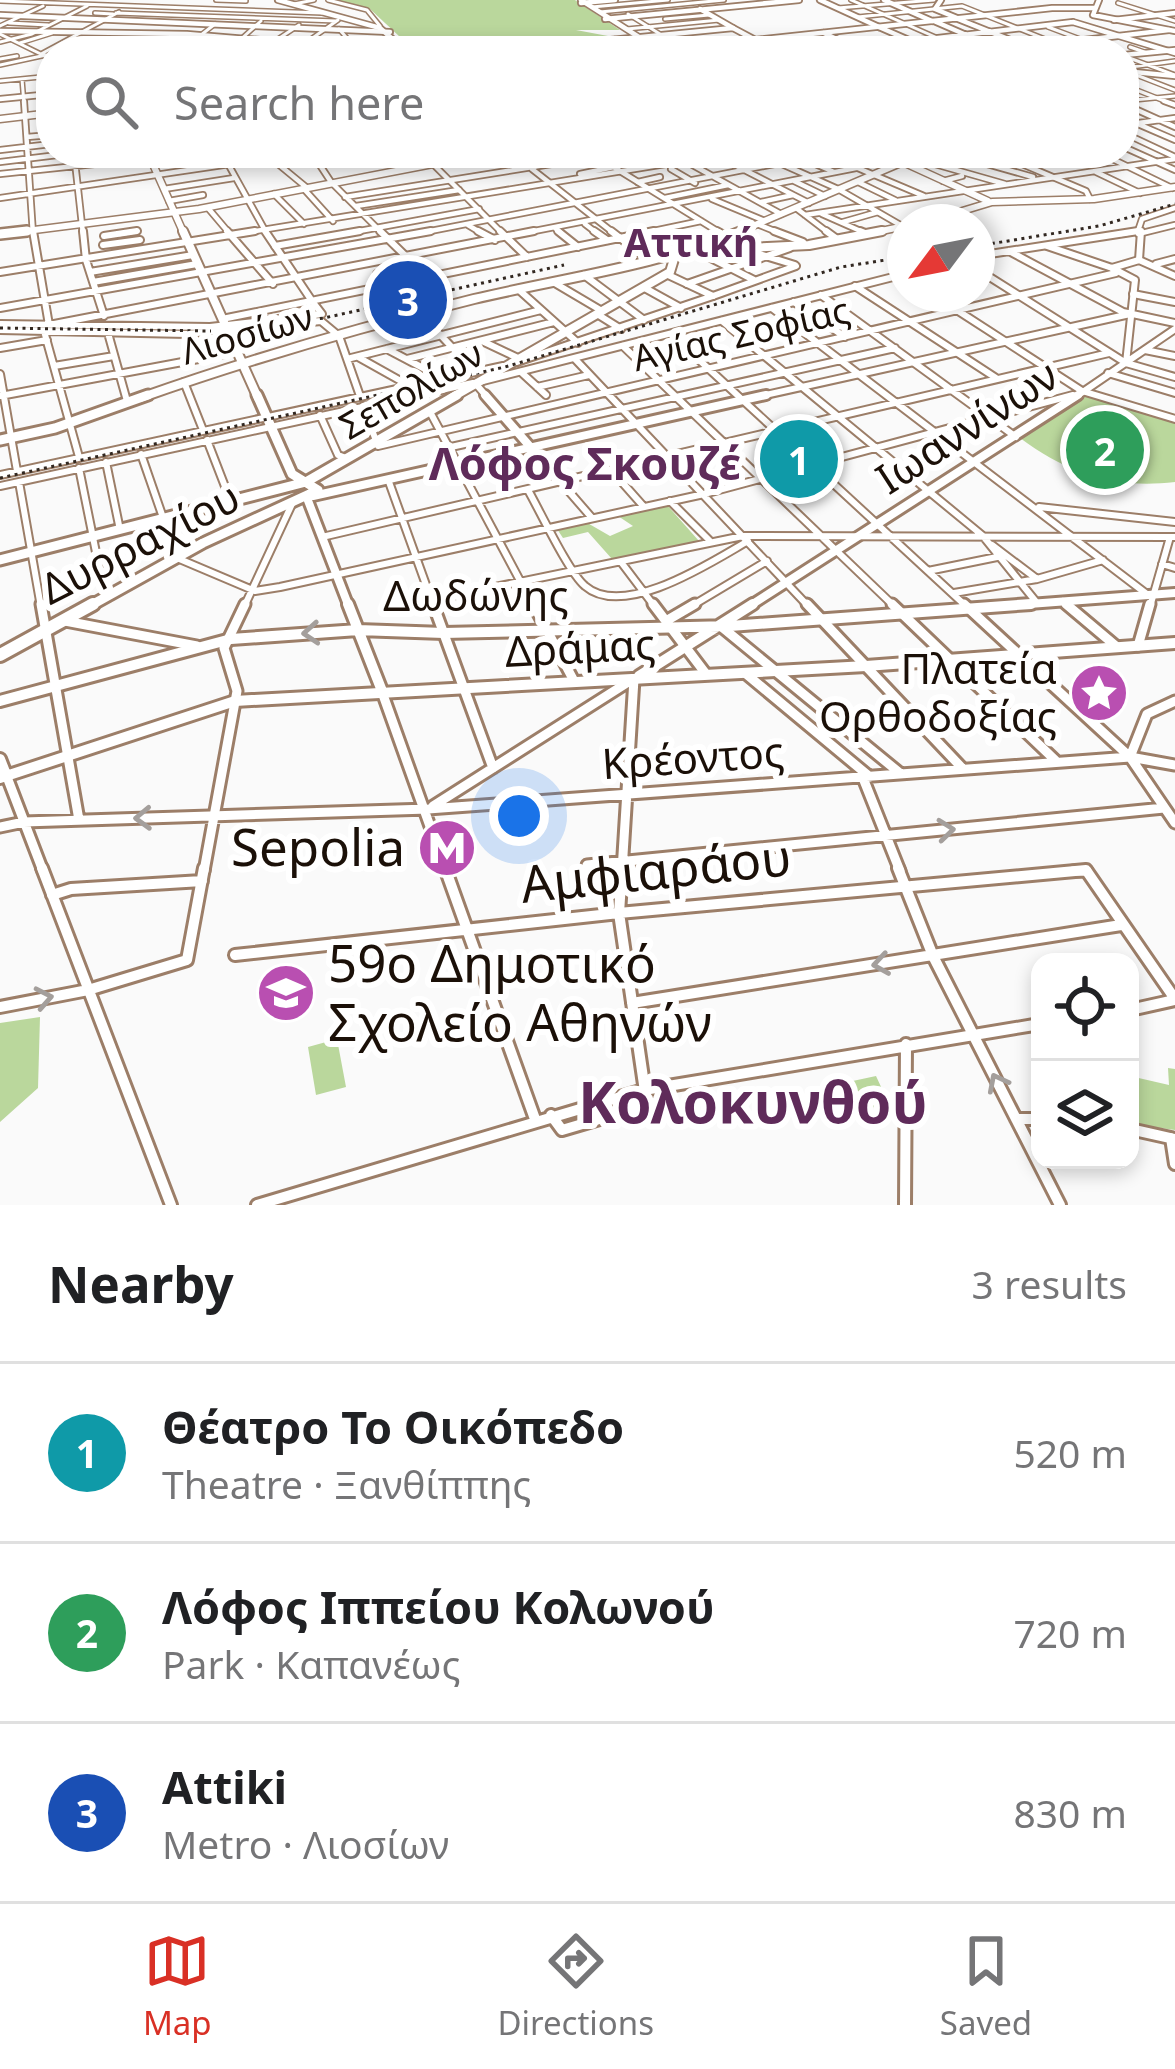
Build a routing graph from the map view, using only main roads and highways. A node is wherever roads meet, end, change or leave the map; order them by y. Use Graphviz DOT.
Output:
graph roads {
  1 [pos="282,0"];
  2 [pos="937,0"];
  3 [pos="1037,0"];
  4 [pos="887,2"];
  5 [pos="583,3"];
  6 [pos="298,4"];
  7 [pos="1095,6"];
  8 [pos="1052,8"];
  9 [pos="605,16"];
  10 [pos="340,18"];
  11 [pos="957,18"];
  12 [pos="1071,18"];
  13 [pos="932,21"];
  14 [pos="1108,24"];
  15 [pos="879,27"];
  16 [pos="625,30"];
  17 [pos="1173,30"];
  18 [pos="993,33"];
  19 [pos="391,36"];
  20 [pos="619,36"];
  21 [pos="634,36"];
  22 [pos="661,36"];
  23 [pos="749,36"];
  24 [pos="786,36"];
  25 [pos="808,36"];
  26 [pos="899,36"];
  27 [pos="967,36"];
  28 [pos="999,36"];
  29 [pos="1128,36"];
  30 [pos="1139,40"];
  31 [pos="1173,54"];
  32 [pos="1139,73"];
  33 [pos="1175,75"];
  34 [pos="36,115"];
  35 [pos="0,119"];
  36 [pos="155,168"];
  37 [pos="400,168"];
  38 [pos="893,168"];
  39 [pos="912,168"];
  40 [pos="1172,186"];
  41 [pos="988,201"];
  42 [pos="976,204"];
  43 [pos="981,204"];
  44 [pos="175,213"];
  45 [pos="887,229"];
  46 [pos="0,234"];
  47 [pos="729,240"];
  48 [pos="800,244"];
  49 [pos="661,260"];
  50 [pos="666,273"];
  51 [pos="239,357"];
  52 [pos="6,439"];
  53 [pos="306,482"];
  54 [pos="0,560"];
  55 [pos="0,655"];
  1 -- 6 [label="main road"];
  2 -- 11 [label="main road"];
  3 -- 8 [label="main road"];
  4 -- 13 [label="main road"];
  5 -- 9 [label="main road"];
  5 -- 9 [label="main road"];
  6 -- 10 [label="main road"];
  6 -- 10 [label="main road"];
  7 -- 8 [label="main road"];
  7 -- 14 [label="main road"];
  8 -- 11 [label="main road"];
  8 -- 12 [label="main road"];
  9 -- 16 [label="main road"];
  10 -- 19 [label="main road"];
  11 -- 13 [label="main road"];
  11 -- 18 [label="main road"];
  12 -- 14 [label="main road"];
  12 -- 18 [label="main road"];
  13 -- 15 [label="main road"];
  13 -- 27 [label="main road"];
  14 -- 17 [label="main road"];
  14 -- 29 [label="main road"];
  15 -- 24 [label="main road"];
  15 -- 25 [label="main road"];
  15 -- 26 [label="main road"];
  16 -- 20 [label="main road"];
  16 -- 21 [label="main road"];
  18 -- 27 [label="main road"];
  18 -- 28 [label="main road"];
  22 -- 23 [label="main road"];
  30 -- 31 [label="main road"];
  32 -- 33 [label="main road"];
  34 -- 35 [label="main road"];
  36 -- 44 [label="main road"];
  37 -- 44 [label="main road"];
  38 -- 47 [label="main road, Λιοσίων"];
  39 -- 41 [label="main road"];
  40 -- 41 [label="main road"];
  41 -- 42 [label="main road"];
  41 -- 43 [label="main road"];
  44 -- 46 [label="main road"];
  44 -- 51 [label="main road"];
  45 -- 48 [label="main road"];
  47 -- 48 [label="main road"];
  47 -- 48 [label="main road"];
  47 -- 49 [label="main road, Λιοσίων"];
  47 -- 49 [label="main road, Λιοσίων"];
  49 -- 50 [label="main road"];
  49 -- 50 [label="main road"];
  49 -- 51 [label="main road, Λιοσίων"];
  50 -- 53 [label="main road, Σεπολίων"];
  51 -- 52 [label="main road, Λιοσίων"];
  51 -- 53 [label="main road"];
  53 -- 54 [label="main road, Σεπολίων"];
  53 -- 55 [label="main road, Δυρραχίου"];
}
